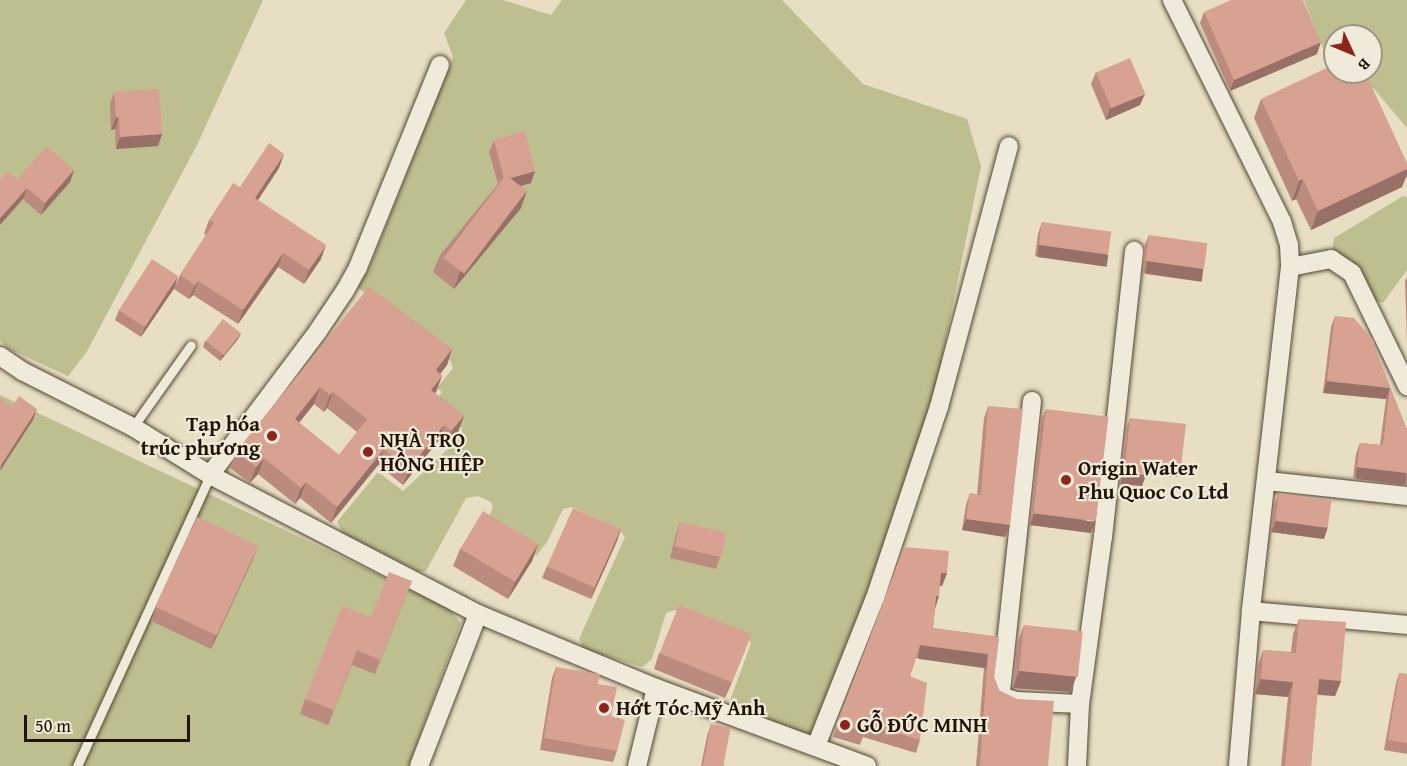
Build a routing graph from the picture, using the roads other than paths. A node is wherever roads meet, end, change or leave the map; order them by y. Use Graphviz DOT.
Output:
graph roads {
  1 [pos="1172,0"];
  2 [pos="440,66"];
  3 [pos="1009,146"];
  4 [pos="1134,251"];
  5 [pos="1290,267"];
  6 [pos="191,345"];
  7 [pos="0,356"];
  8 [pos="1407,386"];
  9 [pos="1032,401"];
  10 [pos="133,427"];
  11 [pos="210,475"];
  12 [pos="1268,481"];
  13 [pos="1407,496"];
  14 [pos="1251,611"];
  15 [pos="478,614"];
  16 [pos="1407,625"];
  17 [pos="656,688"];
  18 [pos="1080,704"];
  19 [pos="816,746"];
  20 [pos="77,766"];
  21 [pos="419,766"];
  22 [pos="637,766"];
  23 [pos="867,766"];
  24 [pos="1077,766"];
  25 [pos="1238,766"];
  1 -- 5 [label="street"];
  2 -- 11 [label="street"];
  3 -- 19 [label="street"];
  4 -- 18 [label="street"];
  5 -- 8 [label="street"];
  5 -- 12 [label="street"];
  6 -- 10 [label="lane"];
  7 -- 10 [label="street"];
  9 -- 18 [label="street"];
  10 -- 11 [label="street"];
  11 -- 15 [label="street"];
  11 -- 20 [label="lane"];
  12 -- 13 [label="street"];
  12 -- 14 [label="street"];
  14 -- 16 [label="street"];
  14 -- 25 [label="street"];
  15 -- 17 [label="street"];
  15 -- 21 [label="street"];
  17 -- 19 [label="street"];
  17 -- 22 [label="street"];
  18 -- 24 [label="street"];
  19 -- 23 [label="street"];
}
